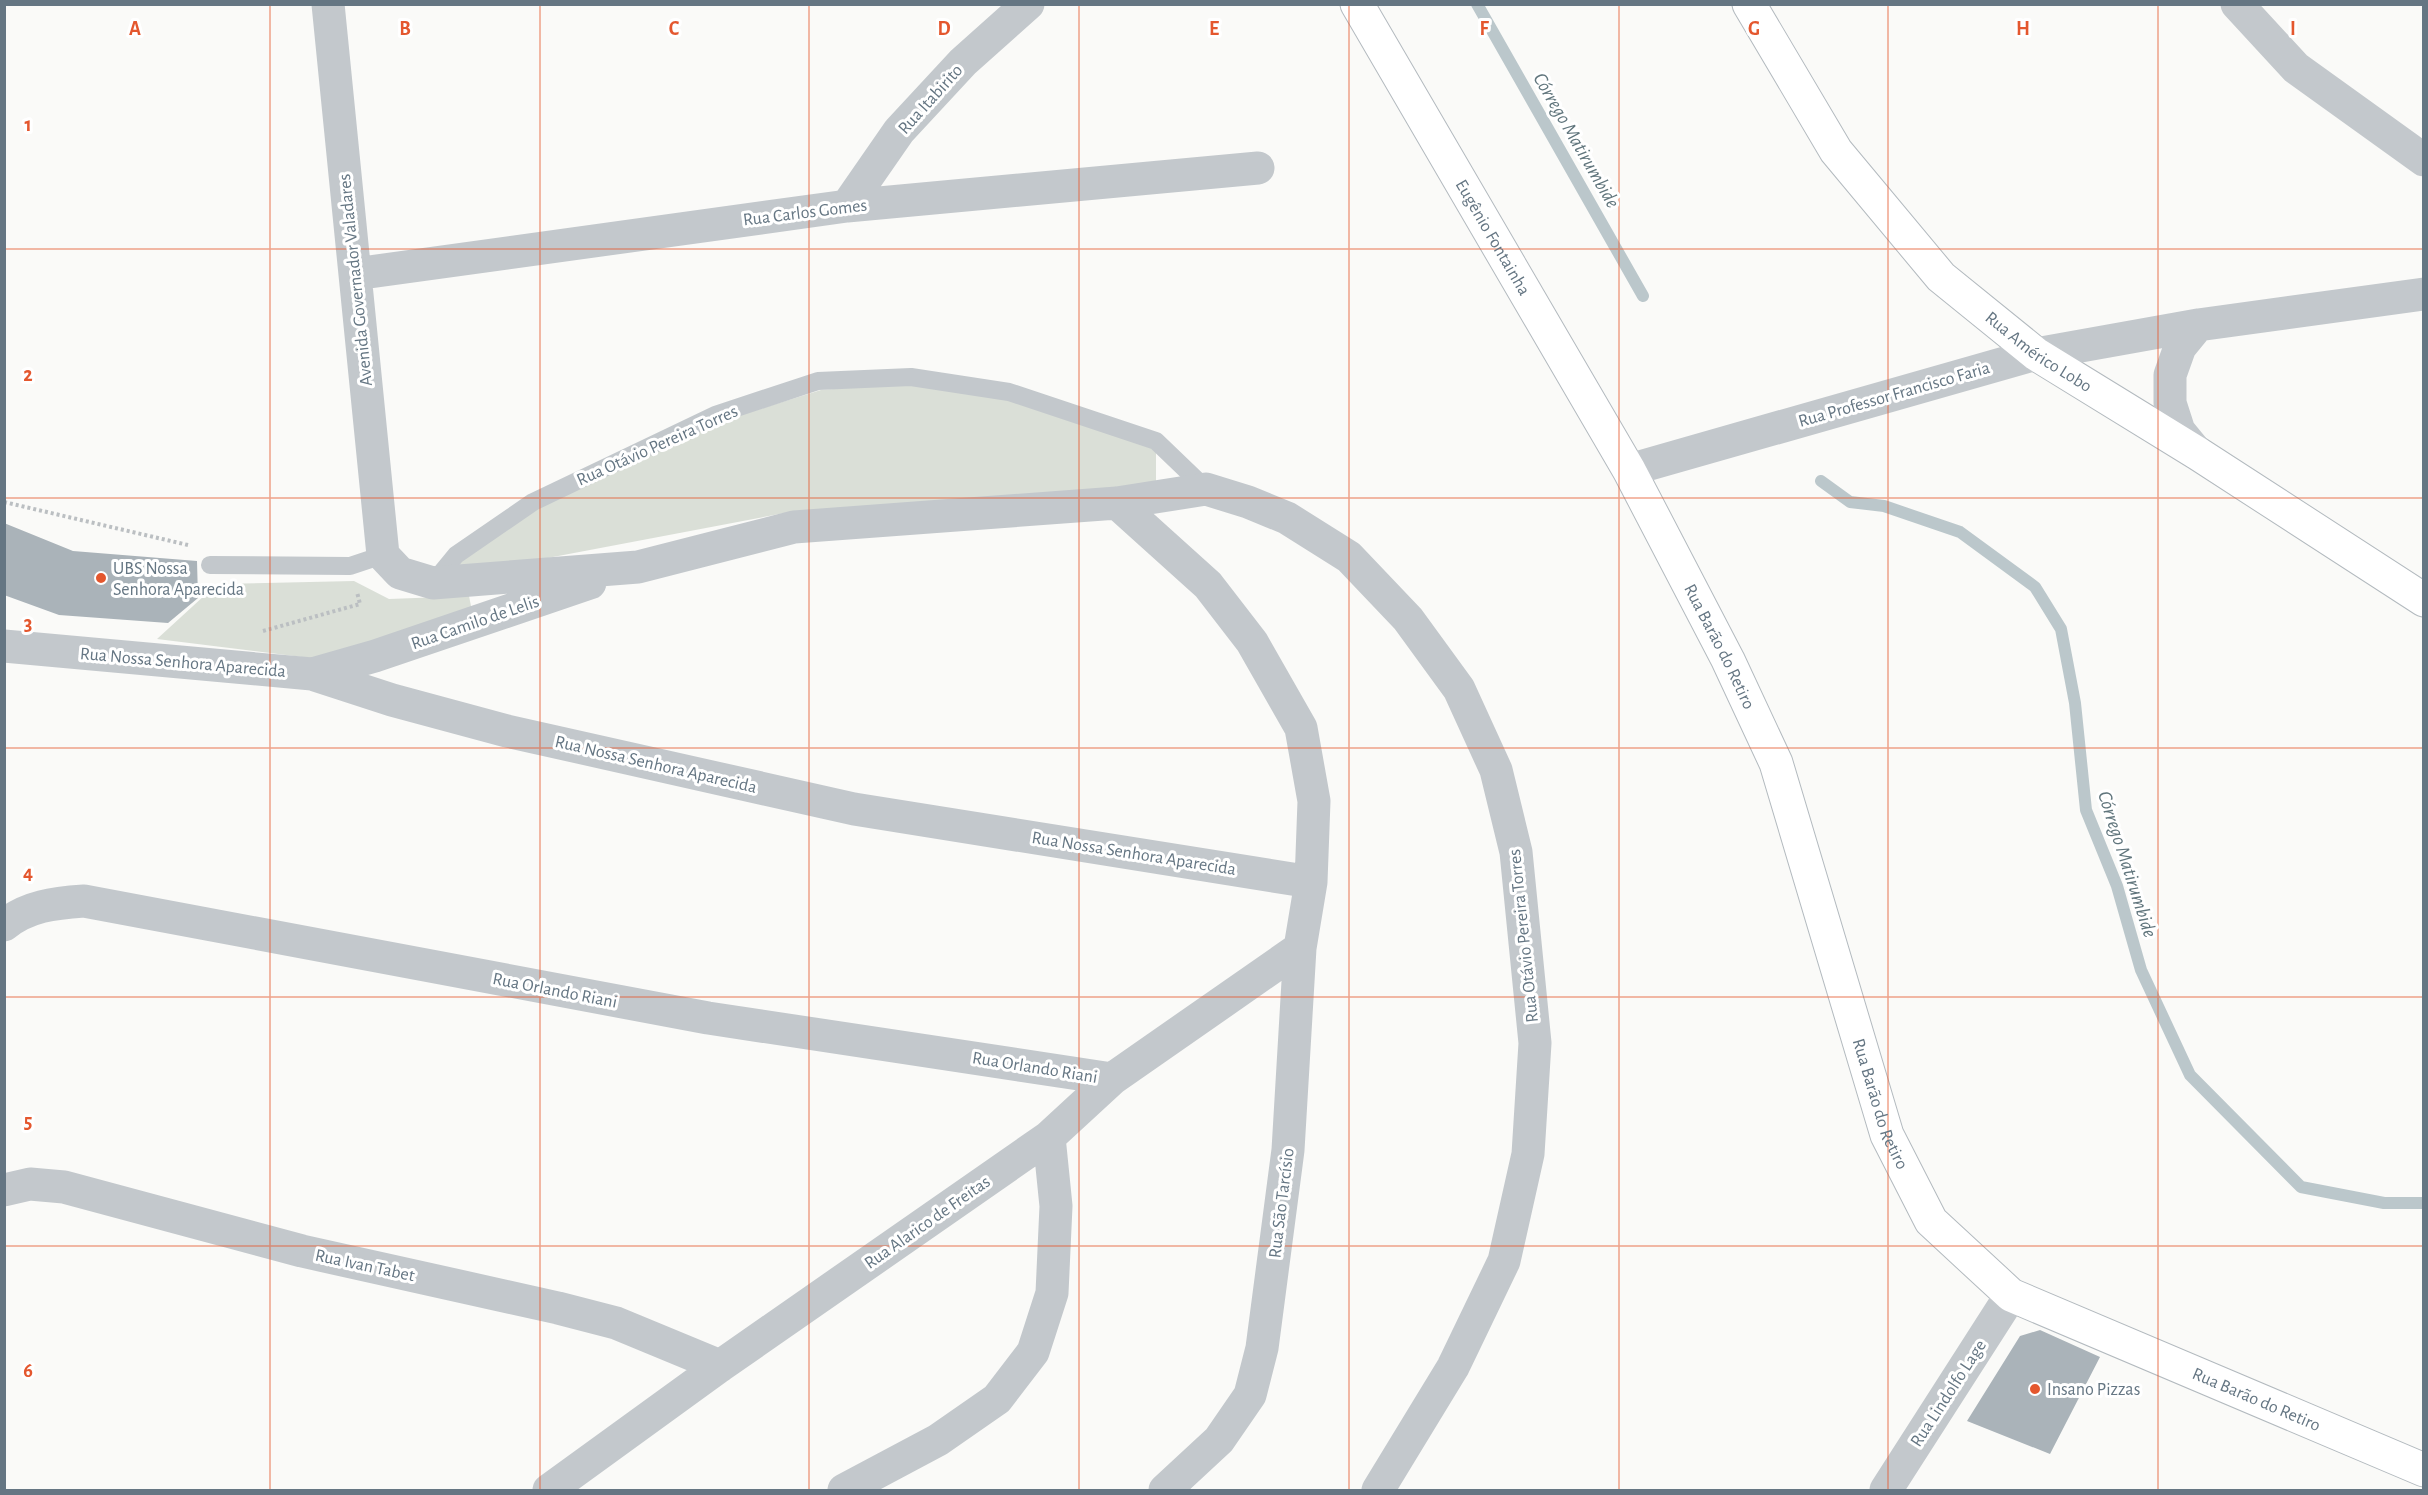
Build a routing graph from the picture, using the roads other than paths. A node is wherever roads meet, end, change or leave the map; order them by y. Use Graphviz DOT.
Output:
graph roads {
  1 [pos="328,4"];
  2 [pos="1028,4"];
  3 [pos="1357,4"];
  4 [pos="1749,4"];
  5 [pos="2237,4"];
  6 [pos="2424,160"];
  7 [pos="1258,168"];
  8 [pos="848,206"];
  9 [pos="355,274"];
  10 [pos="2424,294"];
  11 [pos="2198,325"];
  12 [pos="2036,354"];
  13 [pos="2197,453"];
  14 [pos="1629,470"];
  15 [pos="1206,489"];
  16 [pos="1117,503"];
  17 [pos="383,555"];
  18 [pos="210,565"];
  19 [pos="638,567"];
  20 [pos="433,583"];
  21 [pos="2424,600"];
  22 [pos="4,646"];
  23 [pos="312,674"];
  24 [pos="1311,882"];
  25 [pos="4,925"];
  26 [pos="1300,948"];
  27 [pos="1112,1079"];
  28 [pos="1049,1137"];
  29 [pos="4,1190"];
  30 [pos="2011,1295"];
  31 [pos="720,1366"];
  32 [pos="2424,1470"];
  33 [pos="549,1491"];
  34 [pos="844,1491"];
  35 [pos="1165,1491"];
  36 [pos="1378,1491"];
  37 [pos="1886,1491"];
  1 -- 9 [label="street, Avenida Governador Valadares"];
  2 -- 8 [label="street, Rua Itabirito"];
  3 -- 14 [label="main road, Eugênio Fontainha"];
  4 -- 12 [label="main road, Rua Américo Lobo"];
  5 -- 6 [label="street"];
  7 -- 8 [label="street, Rua Carlos Gomes"];
  8 -- 9 [label="street, Rua Carlos Gomes"];
  9 -- 17 [label="street, Avenida Governador Valadares"];
  10 -- 11 [label="street, Rua Professor Francisco Faria"];
  11 -- 12 [label="street, Rua Professor Francisco Faria"];
  11 -- 13 [label="street"];
  12 -- 13 [label="main road, Rua Américo Lobo"];
  12 -- 14 [label="street, Rua Professor Francisco Faria"];
  13 -- 21 [label="main road, Rua Américo Lobo"];
  14 -- 30 [label="main road, Rua Barão do Retiro"];
  15 -- 16 [label="street, Rua Otávio Pereira Torres"];
  15 -- 20 [label="lane, Rua Otávio Pereira Torres"];
  15 -- 36 [label="street, Rua Otávio Pereira Torres"];
  16 -- 19 [label="street, Rua Otávio Pereira Torres"];
  16 -- 24 [label="street, Rua São Tarcísio"];
  17 -- 18 [label="lane"];
  17 -- 20 [label="street, Rua Otávio Pereira Torres"];
  19 -- 20 [label="street, Rua Otávio Pereira Torres"];
  19 -- 23 [label="street, Rua Camilo de Lelis"];
  22 -- 23 [label="street, Rua Nossa Senhora Aparecida"];
  23 -- 24 [label="street, Rua Nossa Senhora Aparecida"];
  24 -- 26 [label="street, Rua São Tarcísio"];
  25 -- 27 [label="street, Rua Orlando Riani"];
  26 -- 27 [label="street, Rua Alarico de Freitas"];
  26 -- 35 [label="street, Rua São Tarcísio"];
  27 -- 28 [label="street, Rua Alarico de Freitas"];
  28 -- 31 [label="street, Rua Alarico de Freitas"];
  28 -- 34 [label="street"];
  29 -- 31 [label="street, Rua Ivan Tabet"];
  30 -- 32 [label="main road, Rua Barão do Retiro"];
  30 -- 37 [label="street, Rua Lindolfo Lage"];
  31 -- 33 [label="street, Rua Alarico de Freitas"];
}
